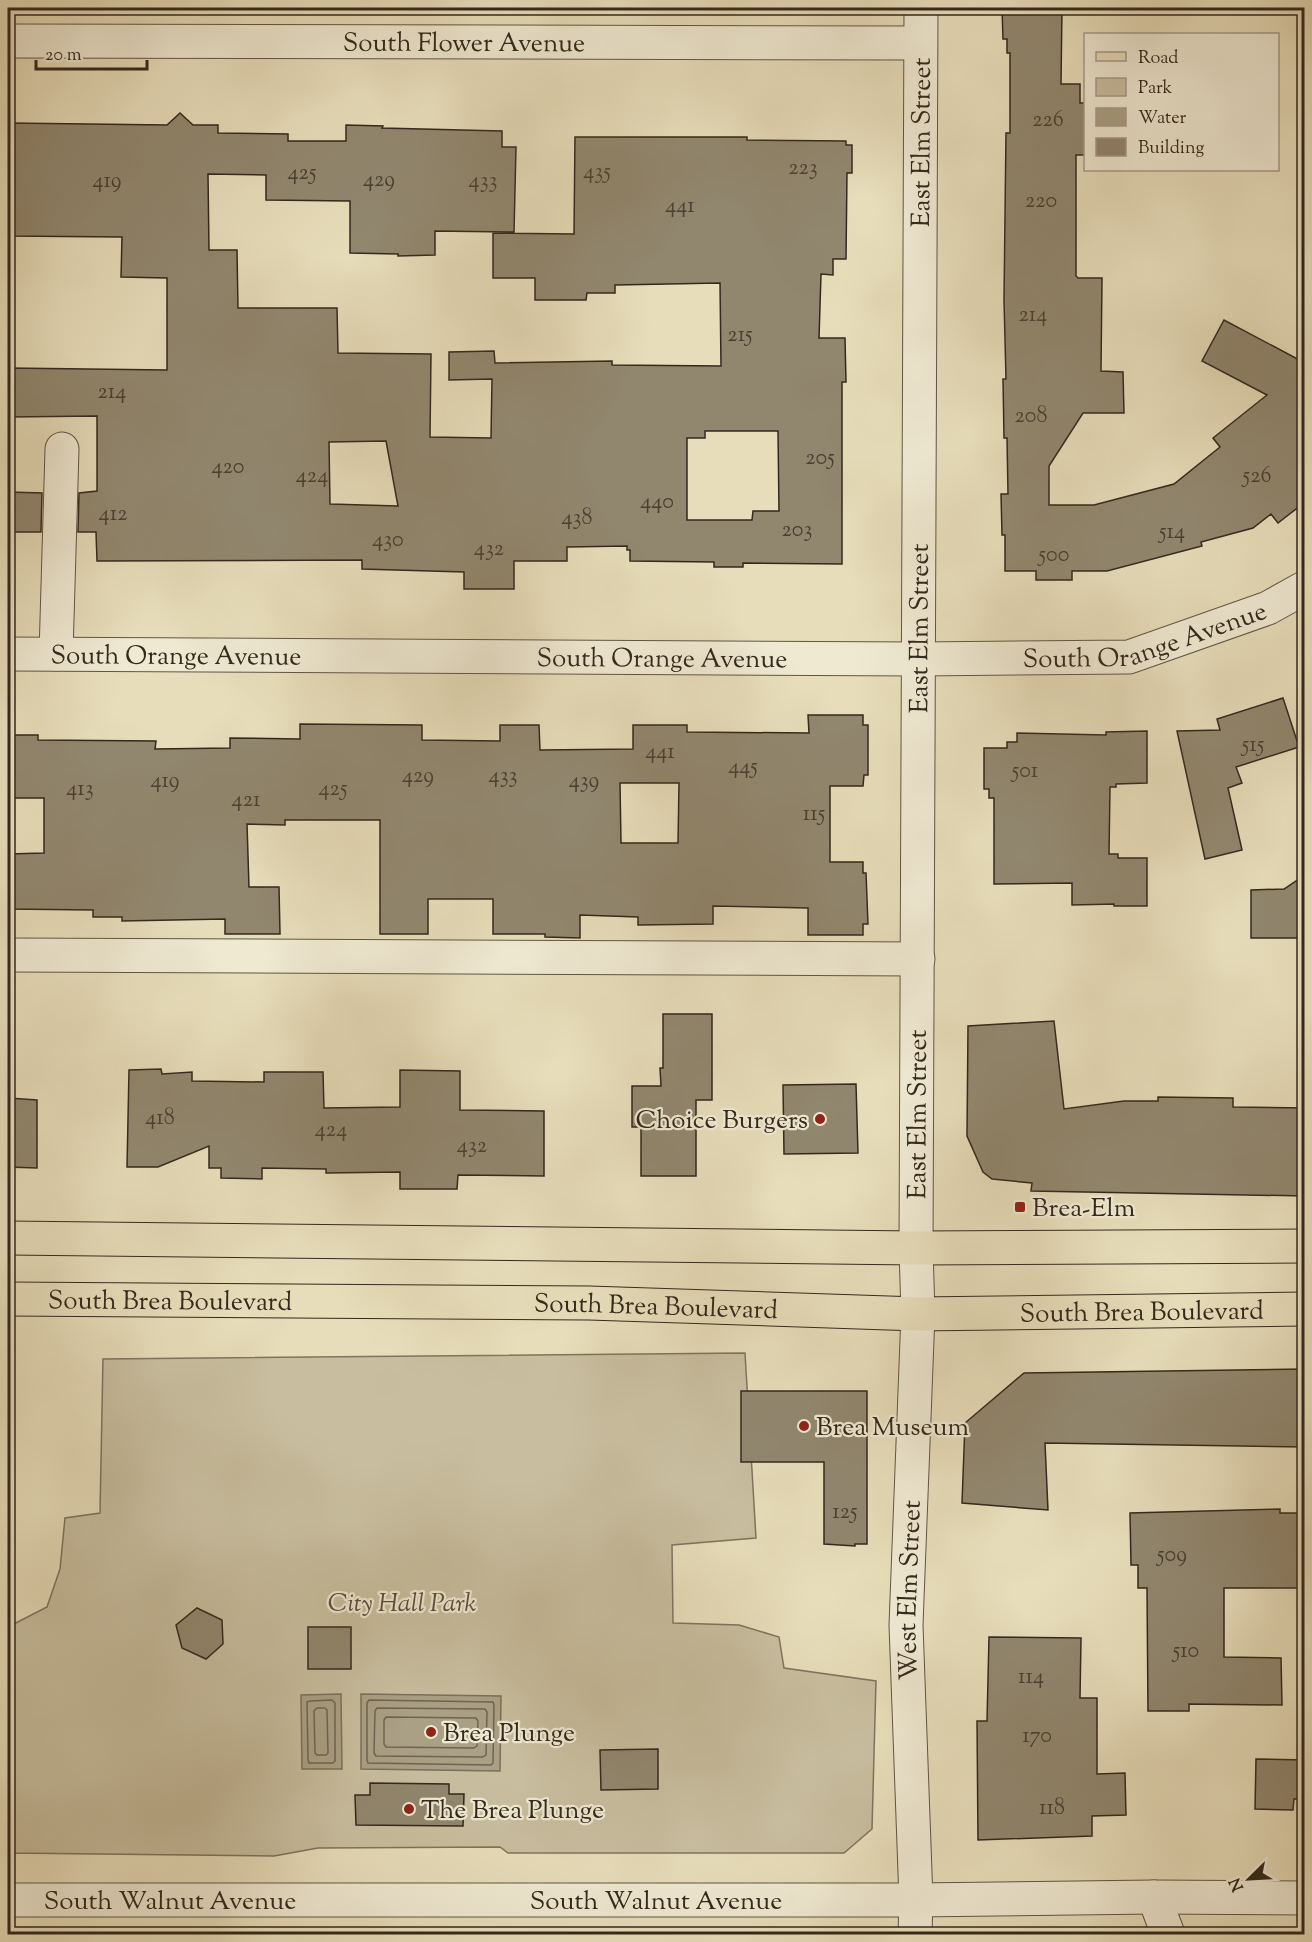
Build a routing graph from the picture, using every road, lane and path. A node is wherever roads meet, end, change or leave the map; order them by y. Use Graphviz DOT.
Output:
graph roads {
  1 [pos="921,8"];
  2 [pos="8,41"];
  3 [pos="920,43"];
  4 [pos="62,449"];
  5 [pos="1305,588"];
  6 [pos="8,654"];
  7 [pos="56,654"];
  8 [pos="919,659"];
  9 [pos="8,955"];
  10 [pos="918,959"];
  11 [pos="8,1238"];
  12 [pos="1305,1246"];
  13 [pos="916,1248"];
  14 [pos="8,1299"];
  15 [pos="1305,1309"];
  16 [pos="918,1314"];
  17 [pos="1154,1897"];
  18 [pos="1305,1898"];
  19 [pos="8,1900"];
  20 [pos="916,1900"];
  21 [pos="915,1935"];
  22 [pos="1168,1935"];
  1 -- 3 [label="street, East Elm Street"];
  2 -- 3 [label="street, South Flower Avenue"];
  3 -- 8 [label="street, East Elm Street"];
  4 -- 7 [label="street"];
  5 -- 8 [label="street, South Orange Avenue"];
  6 -- 7 [label="street, South Orange Avenue"];
  7 -- 8 [label="street, South Orange Avenue"];
  8 -- 10 [label="street, East Elm Street"];
  9 -- 10 [label="street"];
  10 -- 13 [label="street, East Elm Street"];
  11 -- 13 [label="main road"];
  12 -- 13 [label="main road"];
  13 -- 16 [label="street, West Elm Street"];
  14 -- 16 [label="main road, South Brea Boulevard"];
  15 -- 16 [label="main road, South Brea Boulevard"];
  16 -- 20 [label="street, West Elm Street"];
  17 -- 18 [label="street, South Walnut Avenue"];
  17 -- 20 [label="street, South Walnut Avenue"];
  17 -- 22 [label="street"];
  19 -- 20 [label="street, South Walnut Avenue"];
  20 -- 21 [label="street, West Elm Street"];
}
